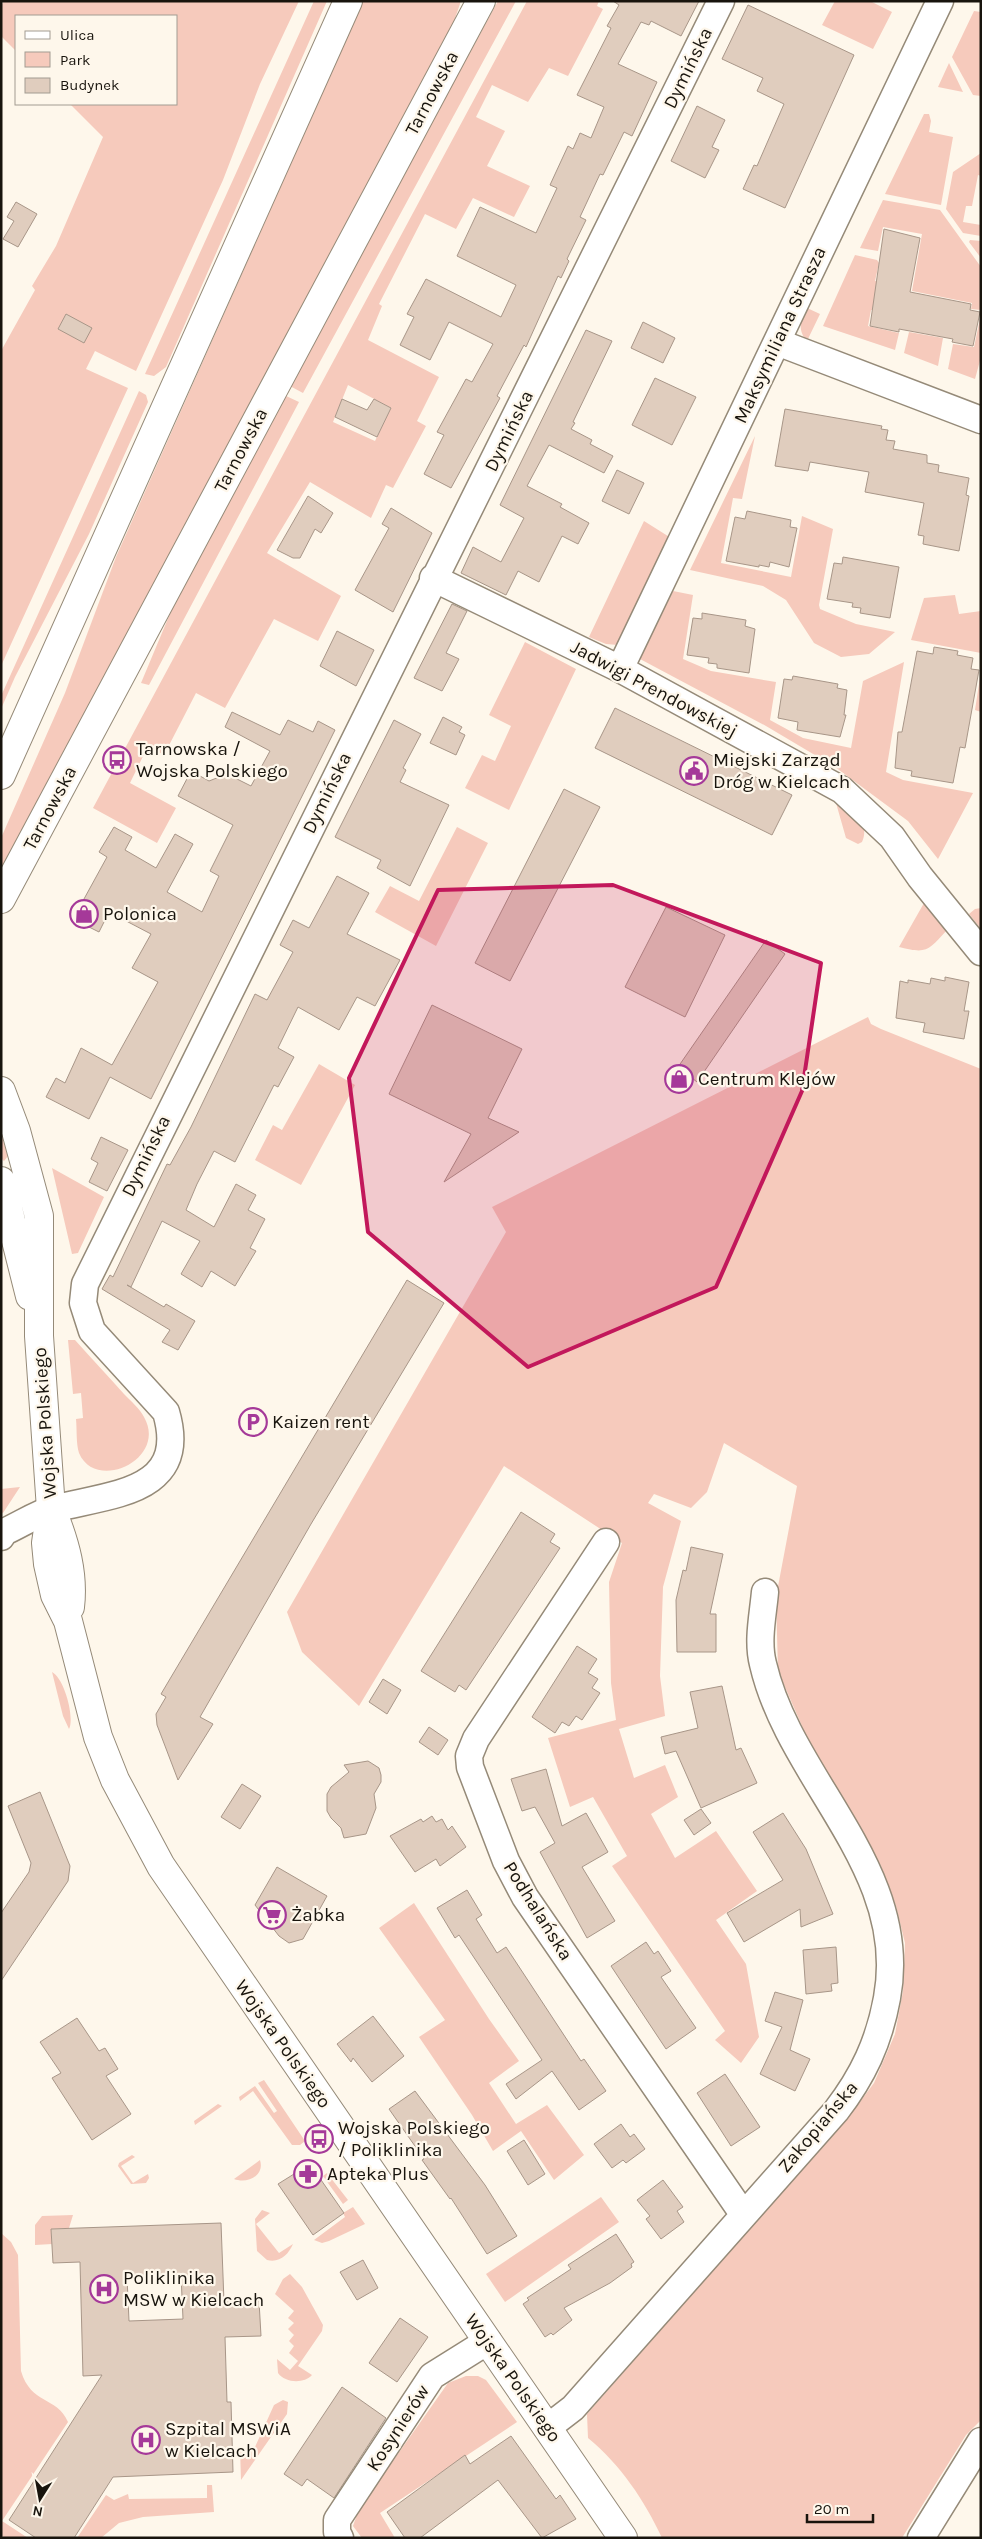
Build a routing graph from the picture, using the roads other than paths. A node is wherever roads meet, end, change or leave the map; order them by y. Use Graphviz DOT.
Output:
graph roads {
  1 [pos="348,1"];
  2 [pos="481,1"];
  3 [pos="721,1"];
  4 [pos="940,1"];
  5 [pos="777,342"];
  6 [pos="981,420"];
  7 [pos="433,578"];
  8 [pos="620,669"];
  9 [pos="1,775"];
  10 [pos="1,899"];
  11 [pos="981,952"];
  12 [pos="1,1091"];
  13 [pos="1,1181"];
  14 [pos="40,1336"];
  15 [pos="51,1509"];
  16 [pos="1,1537"];
  17 [pos="606,1542"];
  18 [pos="766,1592"];
  19 [pos="743,2214"];
  20 [pos="488,2341"];
  21 [pos="547,2428"];
  22 [pos="981,2441"];
  23 [pos="340,2538"];
  24 [pos="623,2538"];
  25 [pos="921,2538"];
  1 -- 9 [label="main road"];
  2 -- 10 [label="main road, Tarnowska"];
  3 -- 7 [label="street, Dymińska"];
  4 -- 5 [label="street, Maksymiliana Strasza"];
  5 -- 6 [label="street"];
  5 -- 8 [label="street, Maksymiliana Strasza"];
  7 -- 8 [label="street, Jadwigi Prendowskiej"];
  7 -- 15 [label="street, Dymińska"];
  8 -- 11 [label="street, Jadwigi Prendowskiej"];
  12 -- 14 [label="main road, Wojska Polskiego"];
  13 -- 14 [label="main road, Wojska Polskiego"];
  14 -- 15 [label="main road, Wojska Polskiego"];
  15 -- 16 [label="street, Dymińska"];
  15 -- 20 [label="main road, Wojska Polskiego"];
  17 -- 19 [label="street, Podhalańska"];
  18 -- 19 [label="street, Zakopiańska"];
  19 -- 21 [label="street, Zakopiańska"];
  20 -- 21 [label="main road, Wojska Polskiego"];
  20 -- 23 [label="street, Kosynierów"];
  21 -- 24 [label="main road, Wojska Polskiego"];
  22 -- 25 [label="street"];
}
